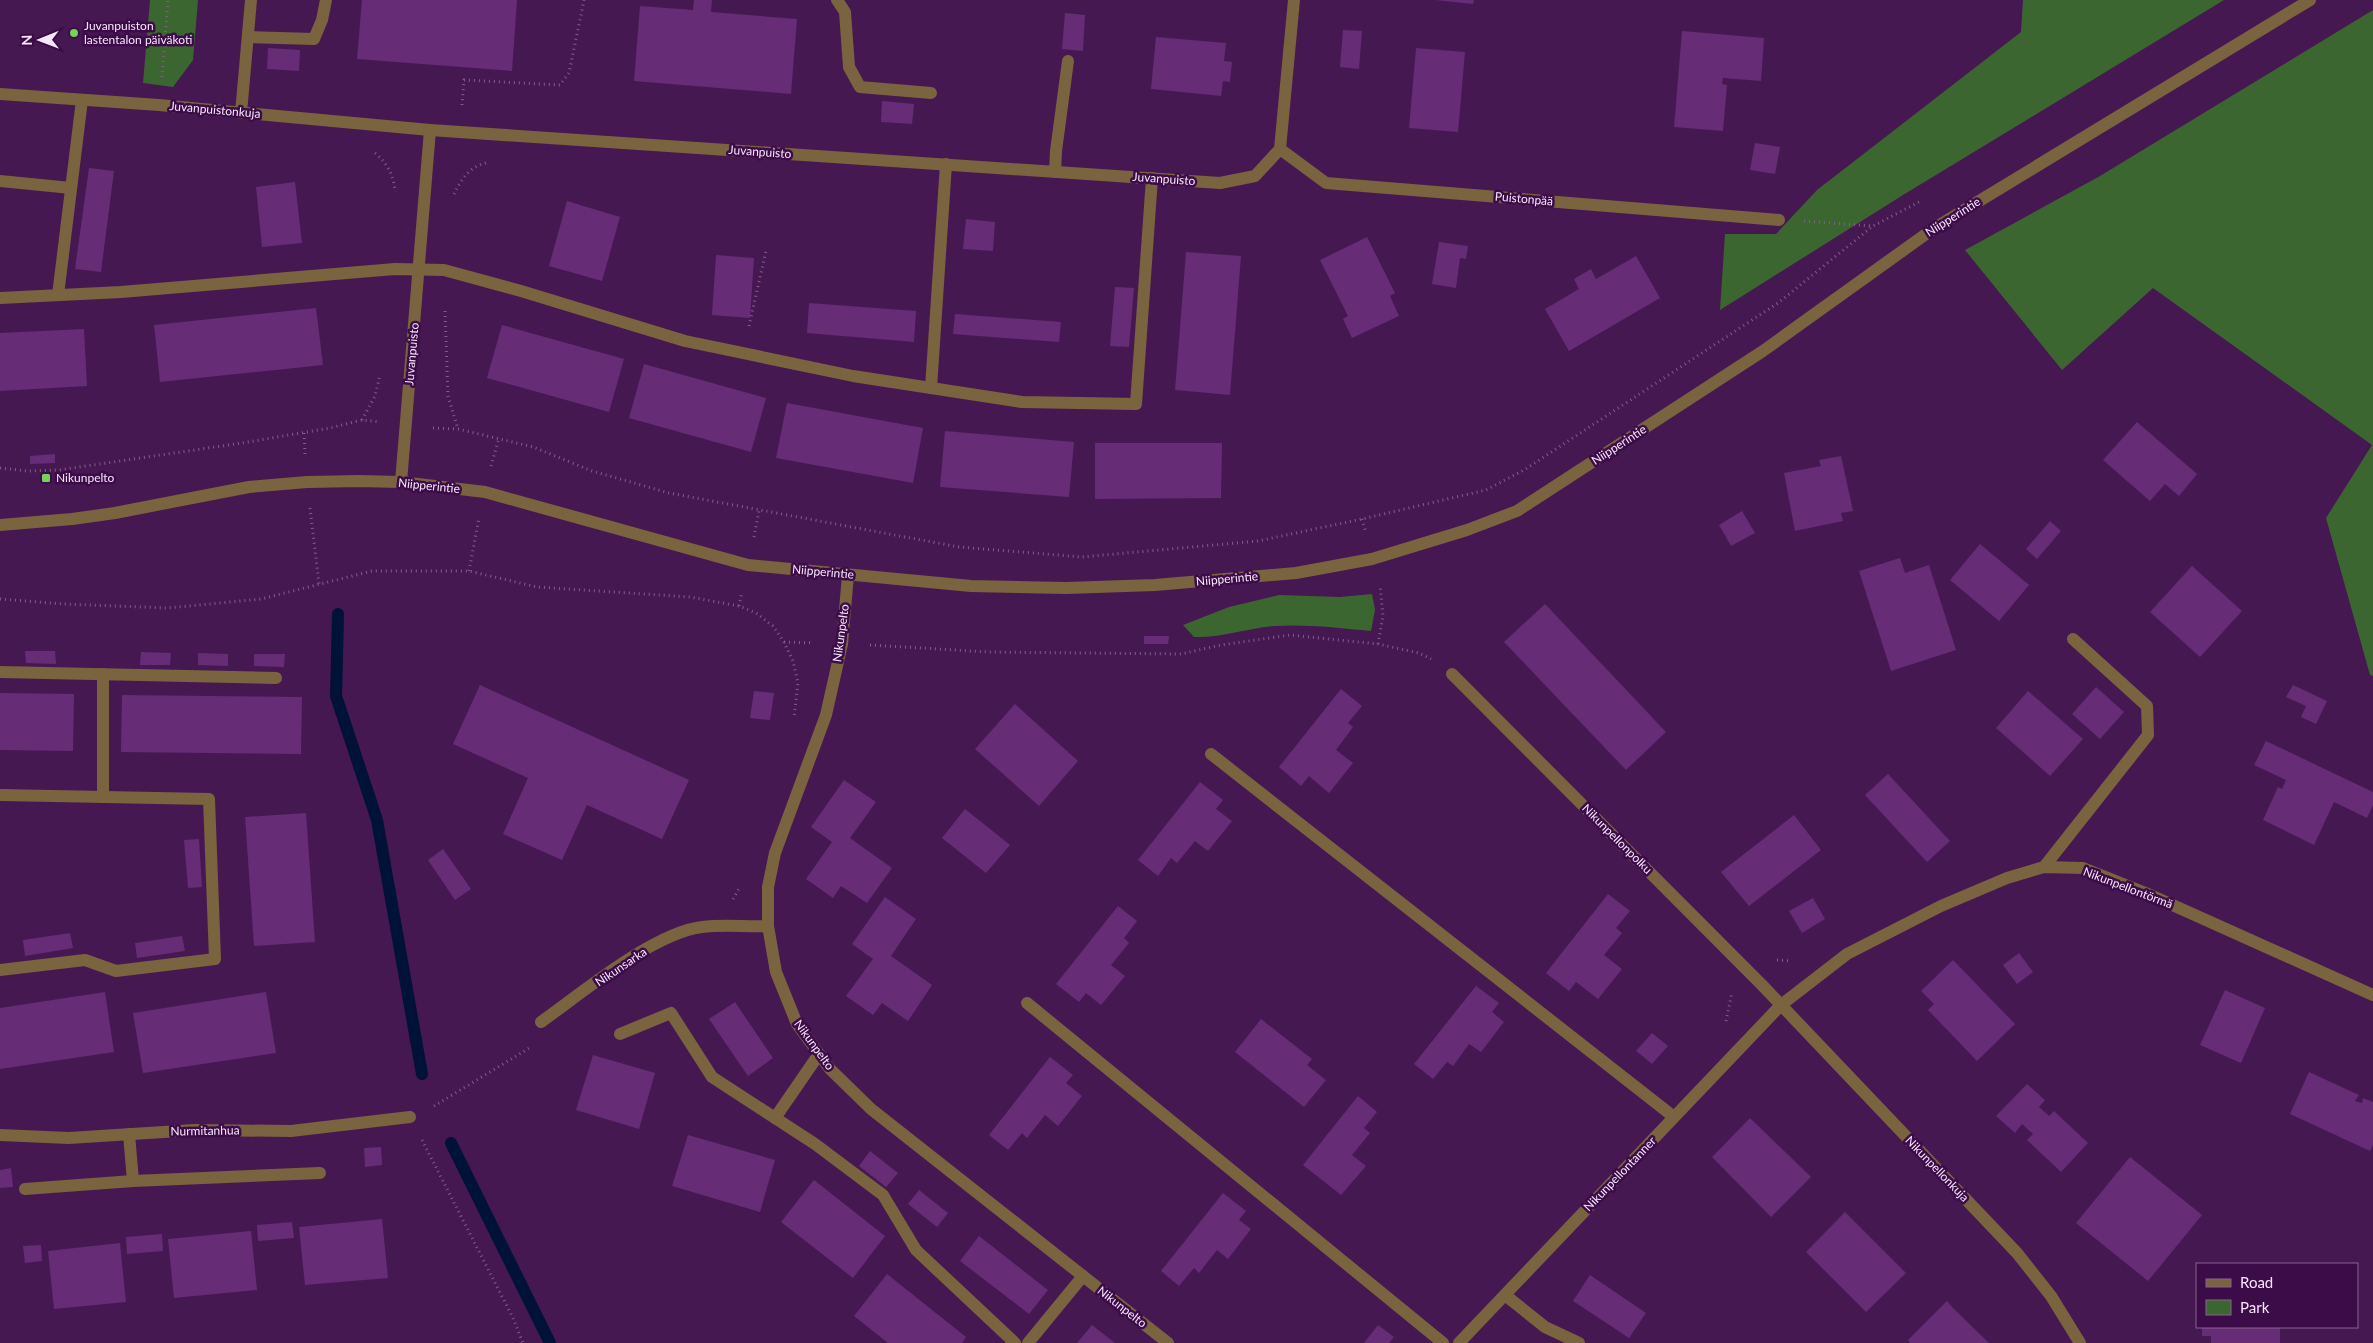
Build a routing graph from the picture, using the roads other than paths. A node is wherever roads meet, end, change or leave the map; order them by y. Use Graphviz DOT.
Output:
graph roads {
  1 [pos="251,0"];
  2 [pos="326,0"];
  3 [pos="837,0"];
  4 [pos="1294,0"];
  5 [pos="2310,0"];
  6 [pos="248,37"];
  7 [pos="1068,61"];
  8 [pos="0,94"];
  9 [pos="931,94"];
  10 [pos="82,100"];
  11 [pos="242,113"];
  12 [pos="430,130"];
  13 [pos="1280,149"];
  14 [pos="946,164"];
  15 [pos="1056,172"];
  16 [pos="1152,178"];
  17 [pos="0,181"];
  18 [pos="71,188"];
  19 [pos="1779,220"];
  20 [pos="420,269"];
  21 [pos="58,295"];
  22 [pos="0,298"];
  23 [pos="931,388"];
  24 [pos="401,482"];
  25 [pos="0,525"];
  26 [pos="848,574"];
  27 [pos="2073,639"];
  28 [pos="0,672"];
  29 [pos="103,674"];
  30 [pos="1452,674"];
  31 [pos="276,678"];
  32 [pos="1211,754"];
  33 [pos="0,795"];
  34 [pos="103,797"];
  35 [pos="2044,867"];
  36 [pos="768,926"];
  37 [pos="0,970"];
  38 [pos="2373,995"];
  39 [pos="1027,1003"];
  40 [pos="1781,1005"];
  41 [pos="541,1022"];
  42 [pos="620,1034"];
  43 [pos="819,1054"];
  44 [pos="410,1117"];
  45 [pos="1674,1117"];
  46 [pos="774,1118"];
  47 [pos="129,1134"];
  48 [pos="0,1135"];
  49 [pos="320,1173"];
  50 [pos="133,1181"];
  51 [pos="26,1189"];
  52 [pos="1083,1276"];
  53 [pos="1504,1296"];
  54 [pos="1015,1343"];
  55 [pos="1028,1343"];
  56 [pos="1168,1343"];
  57 [pos="1443,1343"];
  58 [pos="1459,1343"];
  59 [pos="1579,1343"];
  60 [pos="2080,1343"];
  1 -- 6 [label="street"];
  2 -- 6 [label="street"];
  3 -- 9 [label="street"];
  4 -- 13 [label="street"];
  5 -- 26 [label="street, Niipperintie"];
  6 -- 11 [label="street"];
  7 -- 15 [label="street"];
  8 -- 10 [label="street, Juvanpuistonkuja"];
  10 -- 11 [label="street, Juvanpuistonkuja"];
  10 -- 18 [label="street"];
  11 -- 12 [label="street, Juvanpuistonkuja"];
  12 -- 14 [label="street, Juvanpuisto"];
  12 -- 20 [label="street, Juvanpuisto"];
  13 -- 16 [label="street, Juvanpuisto"];
  13 -- 19 [label="street, Puistonpää"];
  14 -- 15 [label="street, Juvanpuisto"];
  14 -- 23 [label="street"];
  15 -- 16 [label="street, Juvanpuisto"];
  16 -- 23 [label="street"];
  17 -- 18 [label="street"];
  18 -- 21 [label="street"];
  20 -- 21 [label="street"];
  20 -- 23 [label="street"];
  20 -- 24 [label="street, Juvanpuisto"];
  21 -- 22 [label="street"];
  24 -- 25 [label="street, Niipperintie"];
  24 -- 26 [label="street, Niipperintie"];
  26 -- 36 [label="street, Nikunpelto"];
  27 -- 35 [label="street"];
  28 -- 29 [label="street"];
  29 -- 31 [label="street"];
  29 -- 34 [label="street"];
  30 -- 40 [label="street, Nikunpellonpolku"];
  32 -- 45 [label="street"];
  33 -- 34 [label="street"];
  34 -- 37 [label="street"];
  35 -- 38 [label="street, Nikunpellontörmä"];
  35 -- 40 [label="street, Nikunpellontörmä"];
  36 -- 41 [label="street, Nikunsarka"];
  36 -- 43 [label="street, Nikunpelto"];
  39 -- 57 [label="street"];
  40 -- 45 [label="street, Nikunpellontanner"];
  40 -- 60 [label="street, Nikunpellonkuja"];
  42 -- 46 [label="street"];
  43 -- 46 [label="street"];
  43 -- 52 [label="street, Nikunpelto"];
  44 -- 47 [label="street, Nurmitanhua"];
  45 -- 53 [label="street, Nikunpellontanner"];
  46 -- 54 [label="street"];
  47 -- 48 [label="street, Nurmitanhua"];
  47 -- 50 [label="street"];
  49 -- 50 [label="street"];
  50 -- 51 [label="street"];
  52 -- 55 [label="street"];
  52 -- 56 [label="street, Nikunpelto"];
  53 -- 58 [label="street, Nikunpellontanner"];
  53 -- 59 [label="street"];
}
